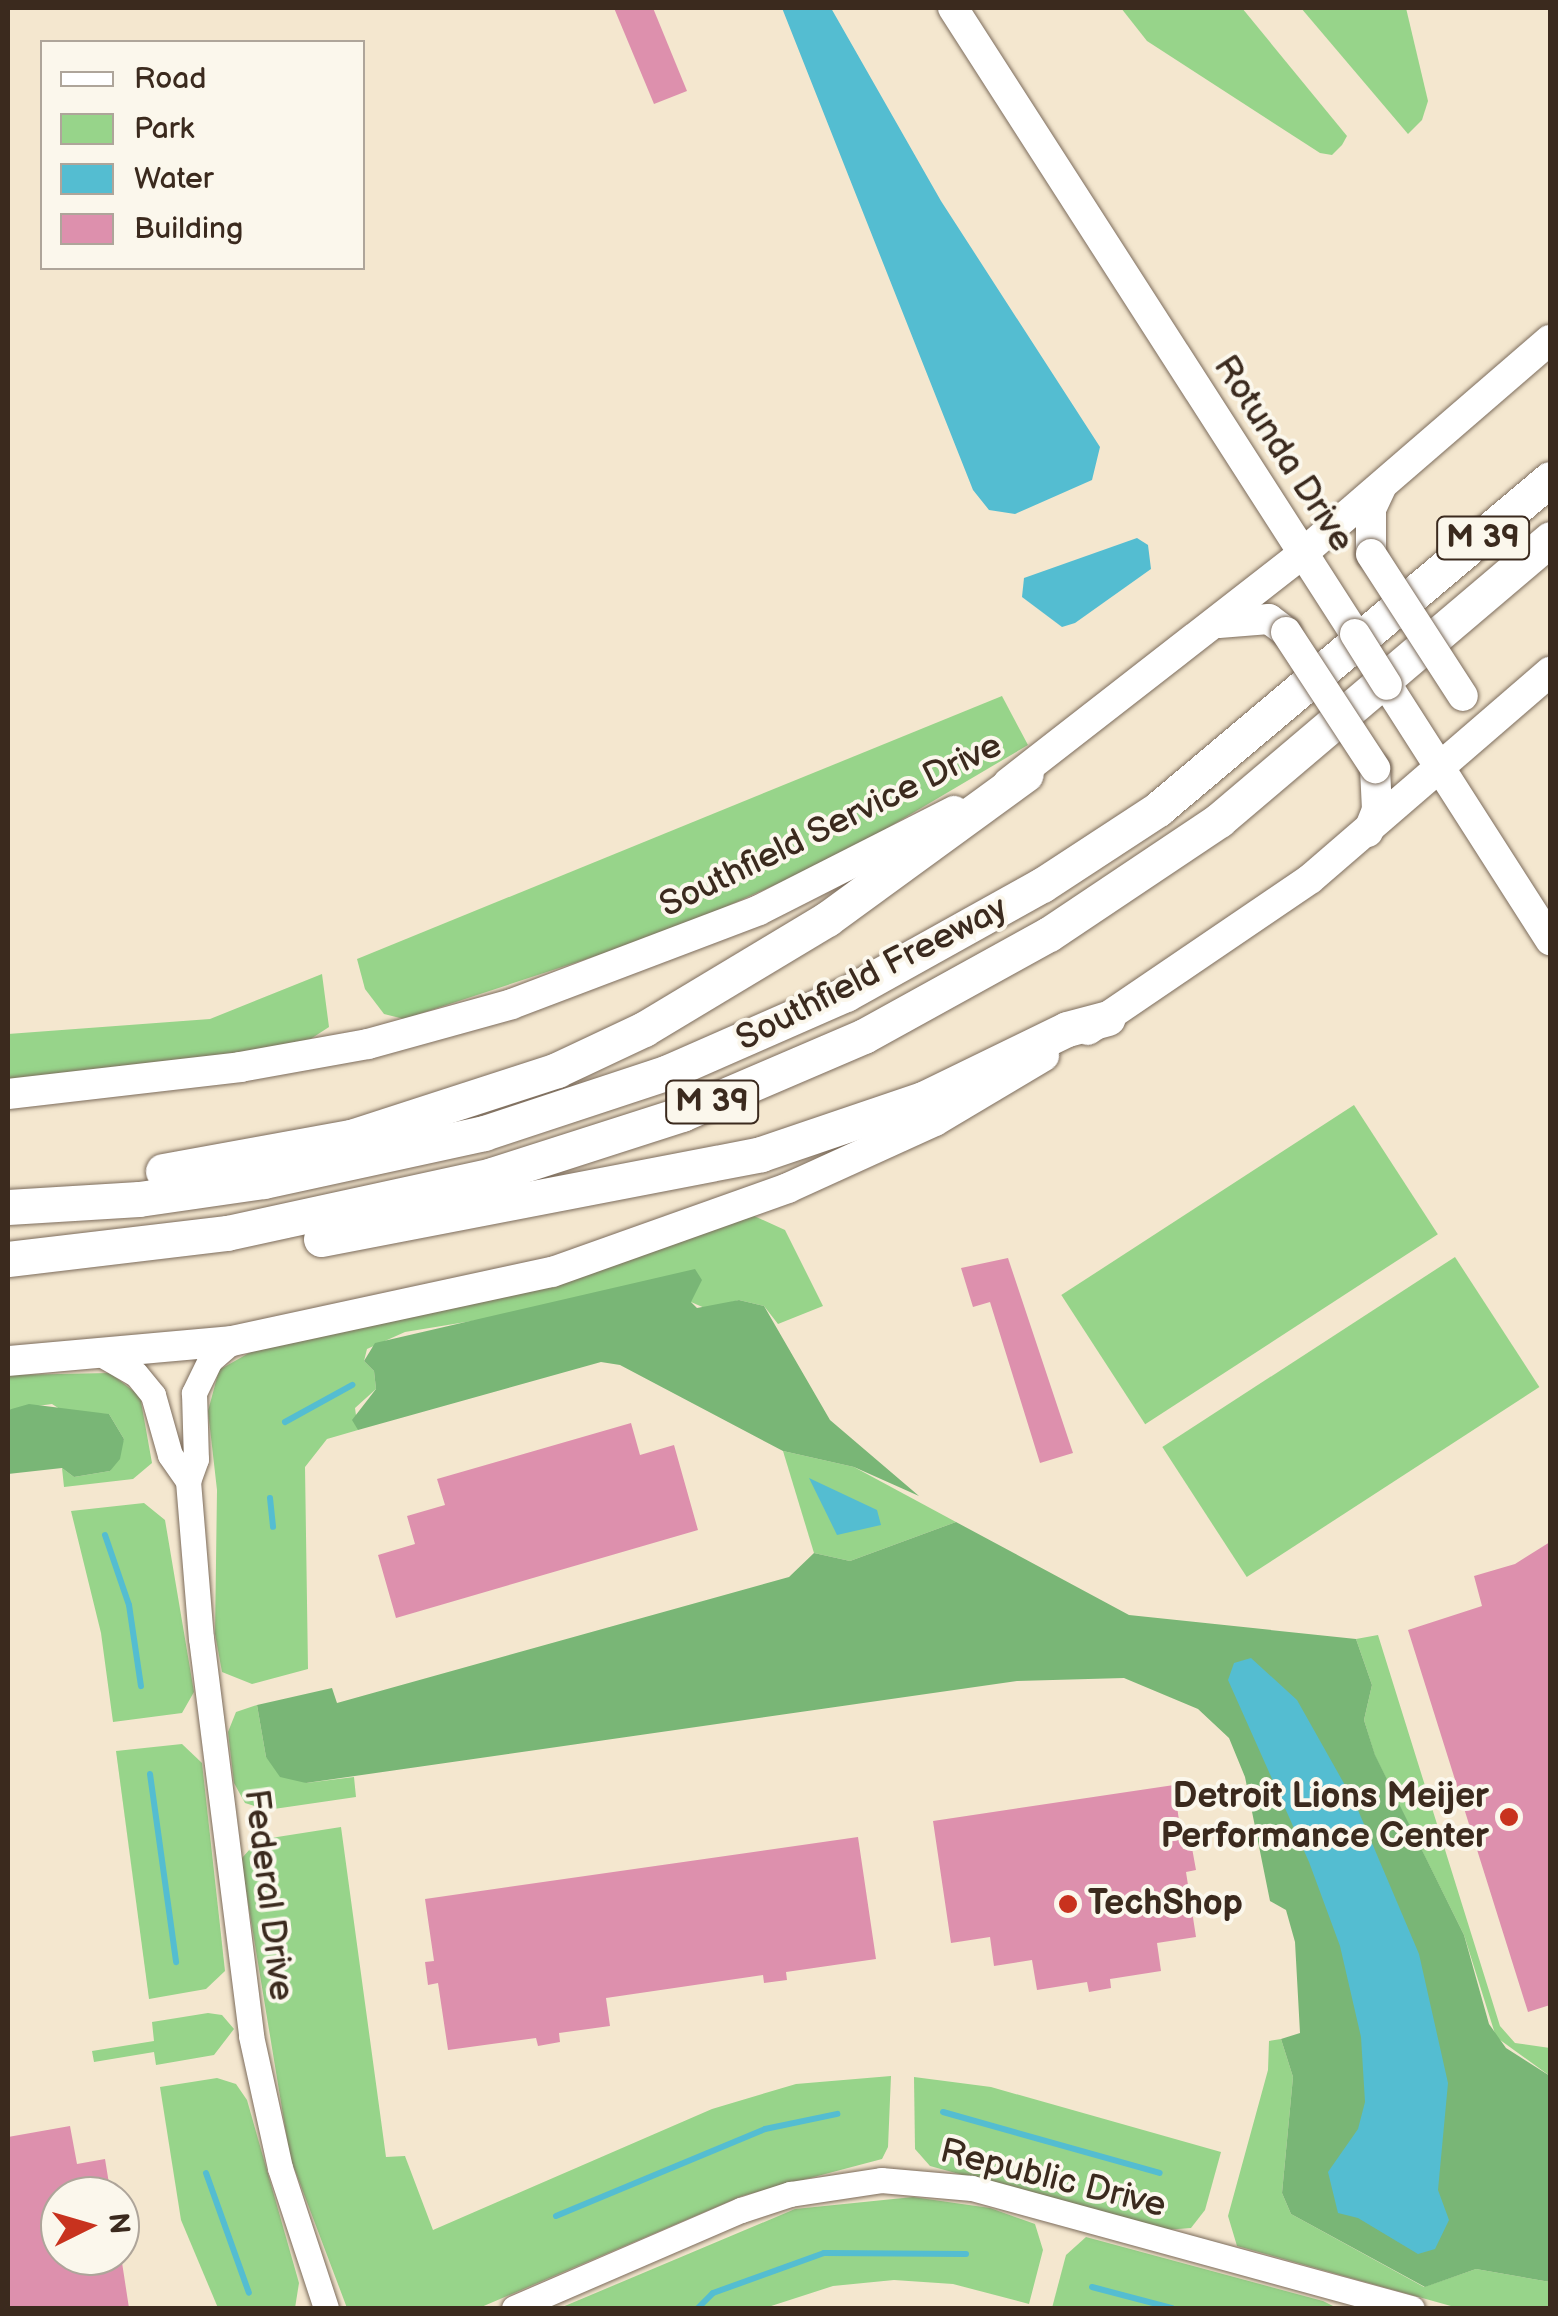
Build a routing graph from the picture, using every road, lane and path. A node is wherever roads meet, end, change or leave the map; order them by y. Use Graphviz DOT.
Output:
graph roads {
  1 [pos="953,8"];
  2 [pos="1550,340"];
  3 [pos="1550,480"];
  4 [pos="1382,485"];
  5 [pos="1550,539"];
  6 [pos="1303,553"];
  7 [pos="1216,624"];
  8 [pos="1550,672"];
  9 [pos="1519,700"];
  10 [pos="1442,769"];
  11 [pos="1026,774"];
  12 [pos="1368,832"];
  13 [pos="1550,940"];
  14 [pos="1108,1018"];
  15 [pos="8,1094"];
  16 [pos="20,1207"];
  17 [pos="8,1262"];
  18 [pos="232,1341"];
  19 [pos="106,1357"];
  20 [pos="8,1361"];
  21 [pos="188,1482"];
  22 [pos="326,2308"];
  23 [pos="514,2308"];
  24 [pos="1412,2308"];
  1 -- 6 [label="main road, Rotunda Drive"];
  2 -- 4 [label="main road, Southfield Service Drive"];
  3 -- 16 [label="highway, Southfield Freeway / M 39"];
  4 -- 6 [label="main road, Southfield Service Drive"];
  4 -- 9 [label="main road, bridge"];
  5 -- 17 [label="highway, Southfield Freeway / M 39"];
  6 -- 7 [label="main road, Southfield Service Drive"];
  6 -- 10 [label="main road, Rotunda Drive, bridge"];
  7 -- 11 [label="main road, Southfield Service Drive"];
  7 -- 12 [label="main road, bridge"];
  8 -- 9 [label="main road"];
  9 -- 10 [label="main road"];
  10 -- 12 [label="main road"];
  10 -- 13 [label="main road, Rotunda Drive"];
  11 -- 15 [label="main road, Southfield Service Drive"];
  11 -- 16 [label="highway"];
  12 -- 14 [label="main road"];
  14 -- 17 [label="highway"];
  14 -- 18 [label="main road"];
  18 -- 19 [label="main road"];
  18 -- 21 [label="street, Federal Drive"];
  19 -- 20 [label="main road"];
  19 -- 21 [label="street, Federal Drive"];
  21 -- 22 [label="street, Federal Drive"];
  23 -- 24 [label="street, Republic Drive"];
}
